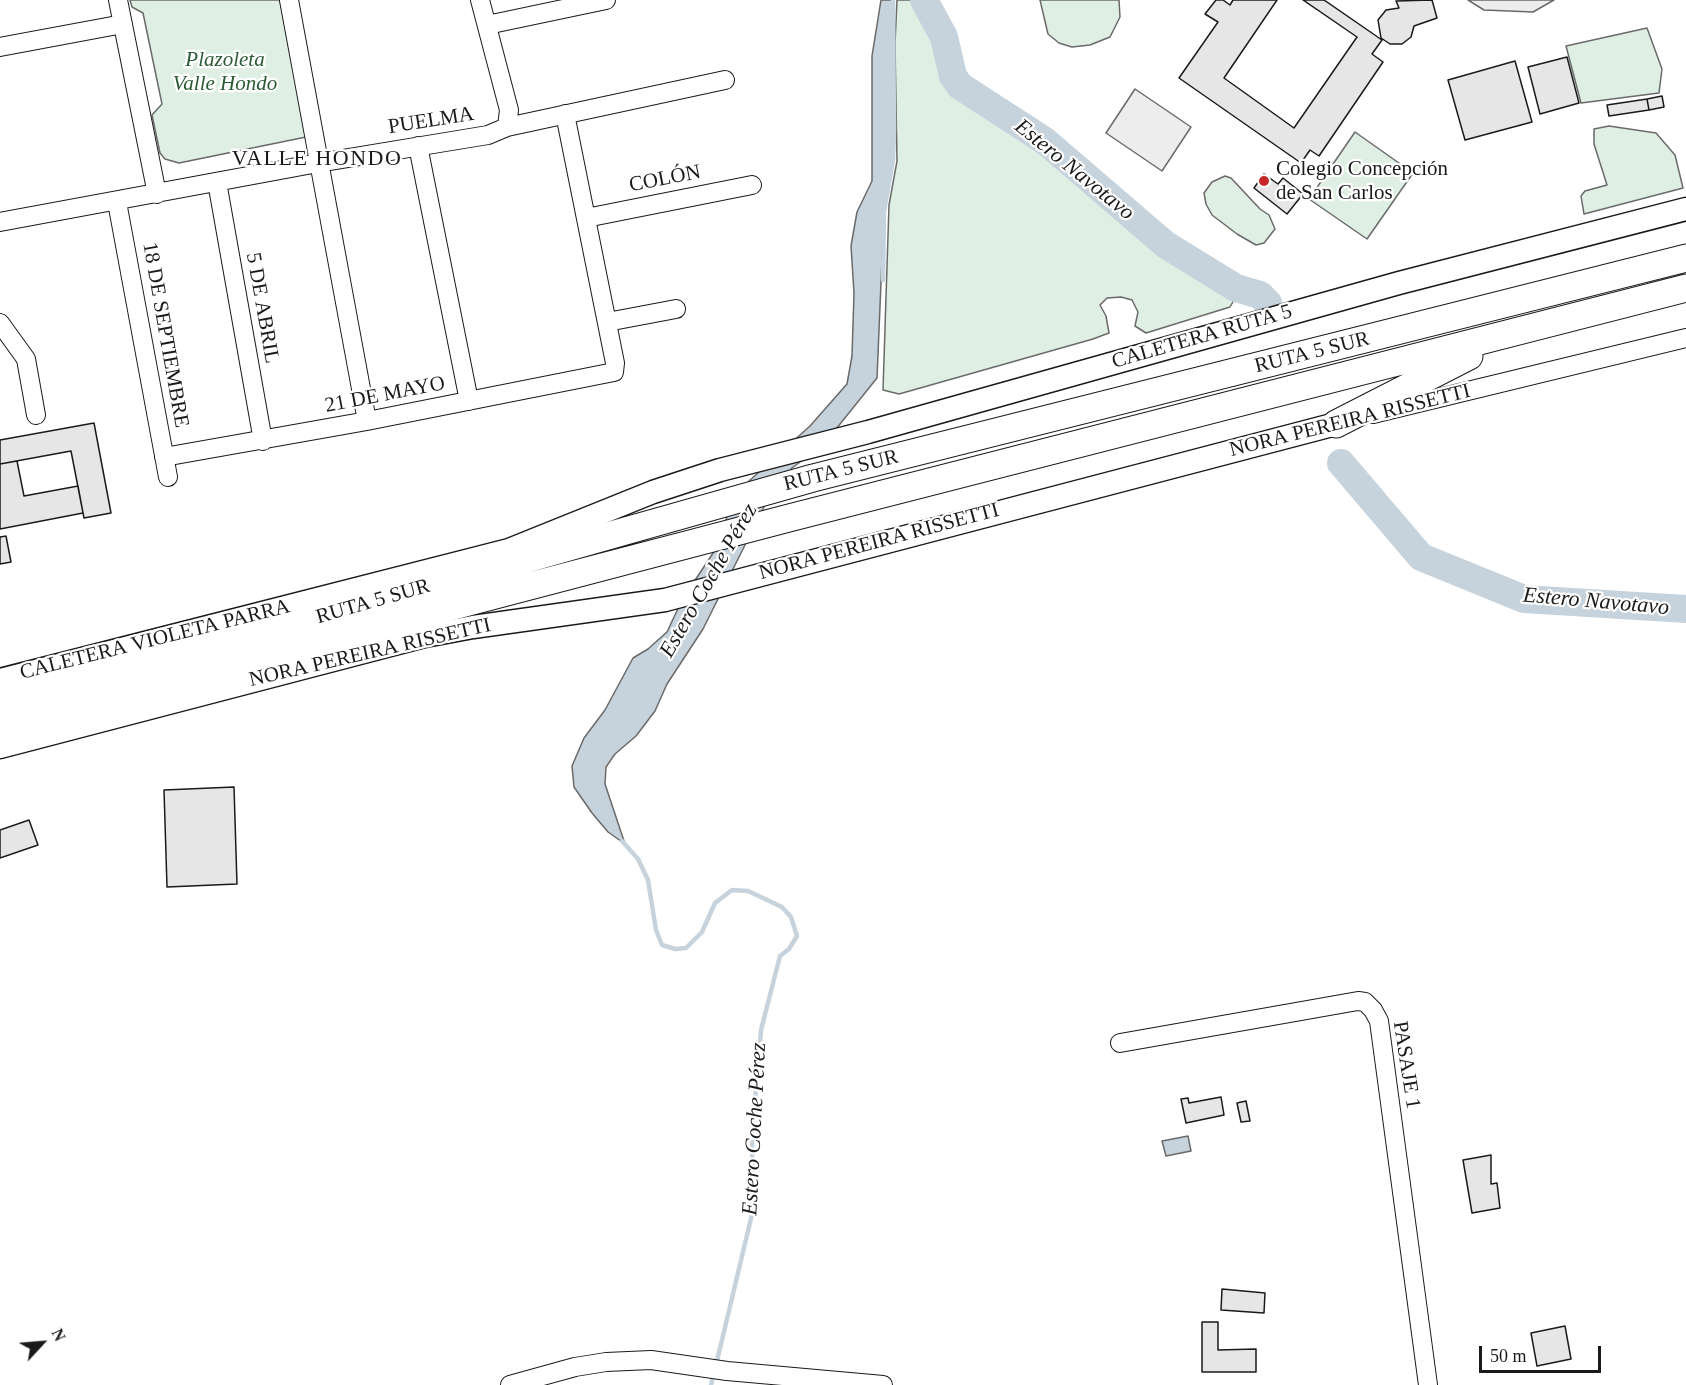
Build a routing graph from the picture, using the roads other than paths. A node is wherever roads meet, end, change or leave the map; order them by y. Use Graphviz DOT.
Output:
graph roads {
  1 [pos="118,0"];
  2 [pos="289,0"];
  3 [pos="480,0"];
  4 [pos="606,0"];
  5 [pos="123,24"];
  6 [pos="487,25"];
  7 [pos="0,47"];
  8 [pos="725,80"];
  9 [pos="566,114"];
  10 [pos="507,127"];
  11 [pos="418,146"];
  12 [pos="318,163"];
  13 [pos="217,182"];
  14 [pos="752,185"];
  15 [pos="157,194"];
  16 [pos="117,202"];
  17 [pos="1686,209"];
  18 [pos="586,218"];
  19 [pos="0,222"];
  20 [pos="1686,258"];
  21 [pos="1686,288"];
  22 [pos="676,309"];
  23 [pos="607,322"];
  24 [pos="0,323"];
  25 [pos="1536,328"];
  26 [pos="1686,338"];
  27 [pos="469,401"];
  28 [pos="36,415"];
  29 [pos="367,421"];
  30 [pos="1336,424"];
  31 [pos="263,441"];
  32 [pos="164,457"];
  33 [pos="720,470"];
  34 [pos="168,477"];
  35 [pos="0,680"];
  36 [pos="0,701"];
  37 [pos="0,725"];
  38 [pos="0,747"];
  39 [pos="1120,1043"];
  40 [pos="864,1384"];
  41 [pos="510,1385"];
  42 [pos="883,1385"];
  43 [pos="1428,1385"];
  1 -- 5 [label="street"];
  2 -- 12 [label="street"];
  3 -- 6 [label="street"];
  4 -- 6 [label="street"];
  5 -- 7 [label="street"];
  5 -- 15 [label="street"];
  6 -- 10 [label="street"];
  8 -- 9 [label="street, PUELMA"];
  9 -- 10 [label="street, PUELMA"];
  9 -- 18 [label="street"];
  10 -- 11 [label="street, PUELMA"];
  11 -- 12 [label="street, PUELMA"];
  11 -- 27 [label="street"];
  12 -- 13 [label="street, PUELMA"];
  12 -- 29 [label="street"];
  13 -- 15 [label="street, PUELMA"];
  13 -- 31 [label="street, 5 DE ABRIL"];
  14 -- 18 [label="street, COLÓN"];
  15 -- 16 [label="street, PUELMA"];
  16 -- 19 [label="street, PUELMA"];
  16 -- 32 [label="street, 18 DE SEPTIEMBRE"];
  17 -- 33 [label="main road, CALETERA RUTA 5"];
  18 -- 23 [label="street"];
  20 -- 36 [label="highway, RUTA 5 SUR"];
  21 -- 25 [label="highway, RUTA 5 SUR"];
  22 -- 23 [label="street"];
  23 -- 27 [label="street, 21 DE MAYO"];
  24 -- 28 [label="street"];
  25 -- 30 [label="highway"];
  25 -- 37 [label="highway, RUTA 5 SUR"];
  26 -- 30 [label="street, NORA PEREIRA RISSETTI"];
  27 -- 29 [label="street, 21 DE MAYO"];
  29 -- 31 [label="street, 21 DE MAYO"];
  30 -- 38 [label="main road, NORA PEREIRA RISSETTI"];
  31 -- 32 [label="street, 21 DE MAYO"];
  32 -- 34 [label="street, 18 DE SEPTIEMBRE"];
  33 -- 35 [label="main road, CALETERA VIOLETA PARRA"];
  39 -- 43 [label="street, PASAJE 1"];
  40 -- 41 [label="street"];
  40 -- 42 [label="street"];
}
